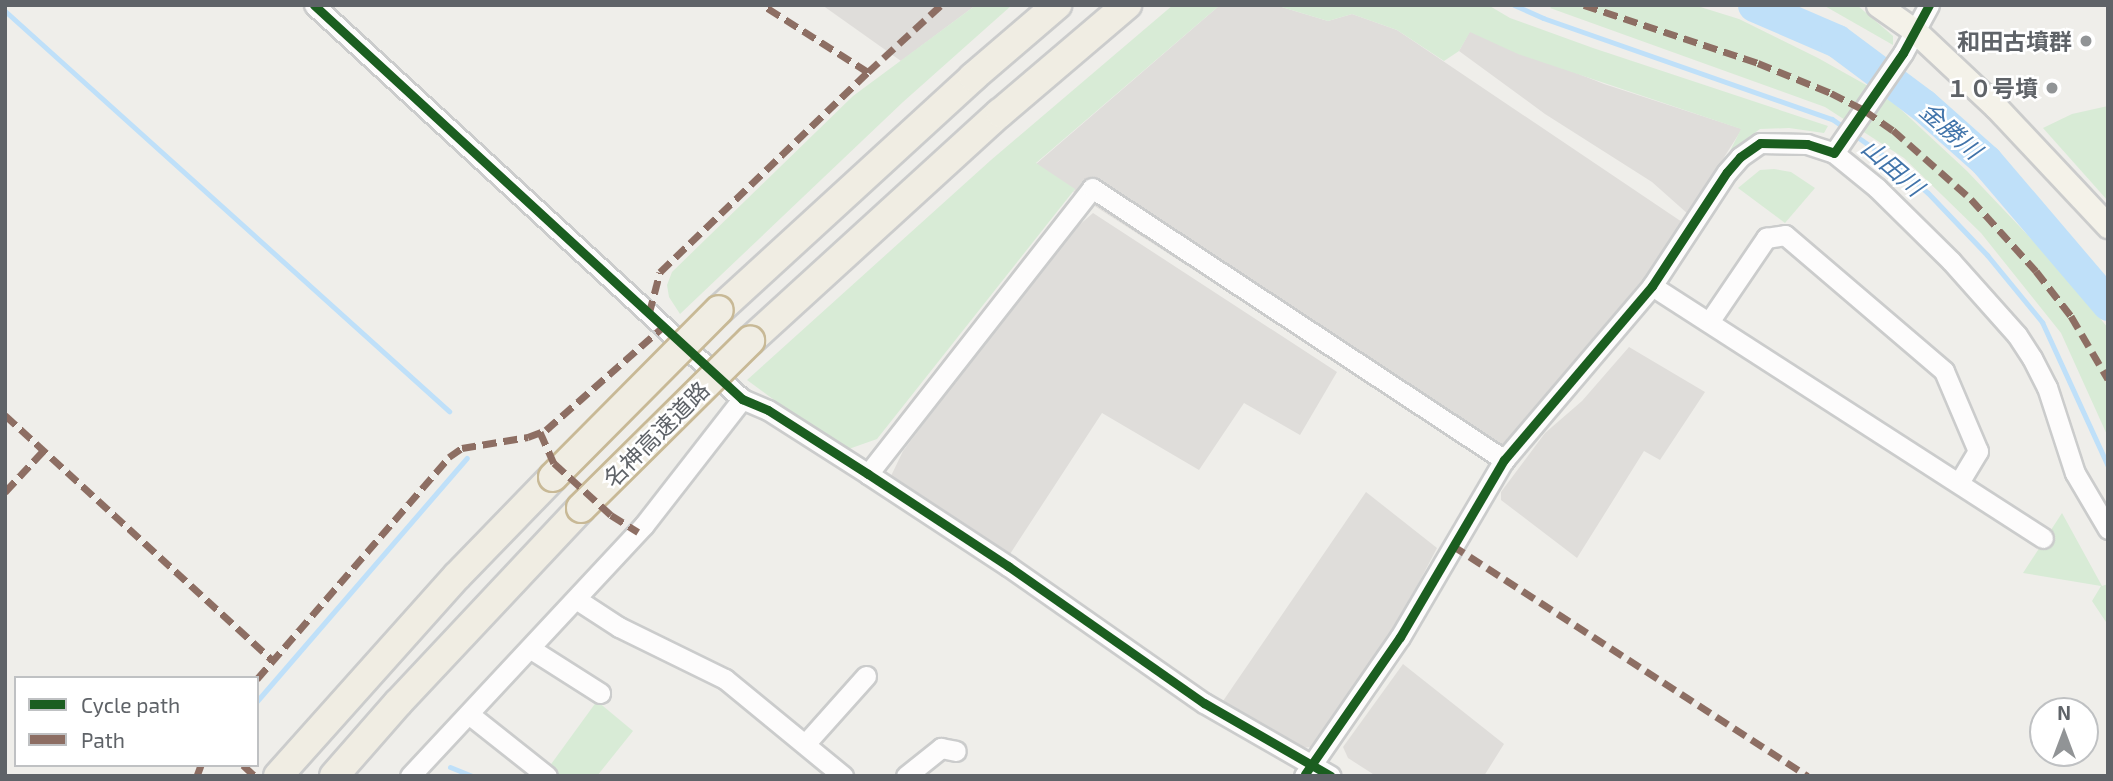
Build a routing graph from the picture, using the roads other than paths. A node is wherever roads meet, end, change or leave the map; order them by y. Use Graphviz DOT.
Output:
graph roads {
  1 [pos="314,5"];
  2 [pos="1057,5"];
  3 [pos="1127,5"];
  4 [pos="1878,5"];
  5 [pos="1929,5"];
  6 [pos="1915,31"];
  7 [pos="1837,149"];
  8 [pos="2108,226"];
  9 [pos="1652,286"];
  10 [pos="1709,322"];
  11 [pos="742,399"];
  12 [pos="1504,460"];
  13 [pos="868,474"];
  14 [pos="1959,483"];
  15 [pos="2108,529"];
  16 [pos="2043,538"];
  17 [pos="576,599"];
  18 [pos="531,649"];
  19 [pos="866,676"];
  20 [pos="600,693"];
  21 [pos="470,715"];
  22 [pos="806,743"];
  23 [pos="956,751"];
  24 [pos="1307,771"];
  25 [pos="278,776"];
  26 [pos="334,776"];
  27 [pos="410,776"];
  28 [pos="547,776"];
  29 [pos="843,776"];
  30 [pos="906,776"];
  31 [pos="1331,776"];
  1 -- 11 [label="street"];
  2 -- 25 [label="highway, 名神高速道路, bridge"];
  3 -- 26 [label="highway, 名神高速道路, bridge"];
  4 -- 6 [label="main road"];
  5 -- 6 [label="street"];
  6 -- 7 [label="street"];
  6 -- 8 [label="main road"];
  7 -- 9 [label="street"];
  7 -- 15 [label="street"];
  9 -- 10 [label="street"];
  9 -- 12 [label="street"];
  10 -- 14 [label="street"];
  10 -- 14 [label="street"];
  11 -- 13 [label="street"];
  11 -- 17 [label="street"];
  12 -- 13 [label="street"];
  12 -- 24 [label="street"];
  13 -- 24 [label="street"];
  14 -- 16 [label="street"];
  17 -- 18 [label="street"];
  17 -- 22 [label="street"];
  18 -- 20 [label="street"];
  18 -- 21 [label="street"];
  19 -- 22 [label="street"];
  21 -- 27 [label="street"];
  21 -- 28 [label="street"];
  22 -- 29 [label="street"];
  23 -- 30 [label="street"];
  24 -- 31 [label="street"];
}
